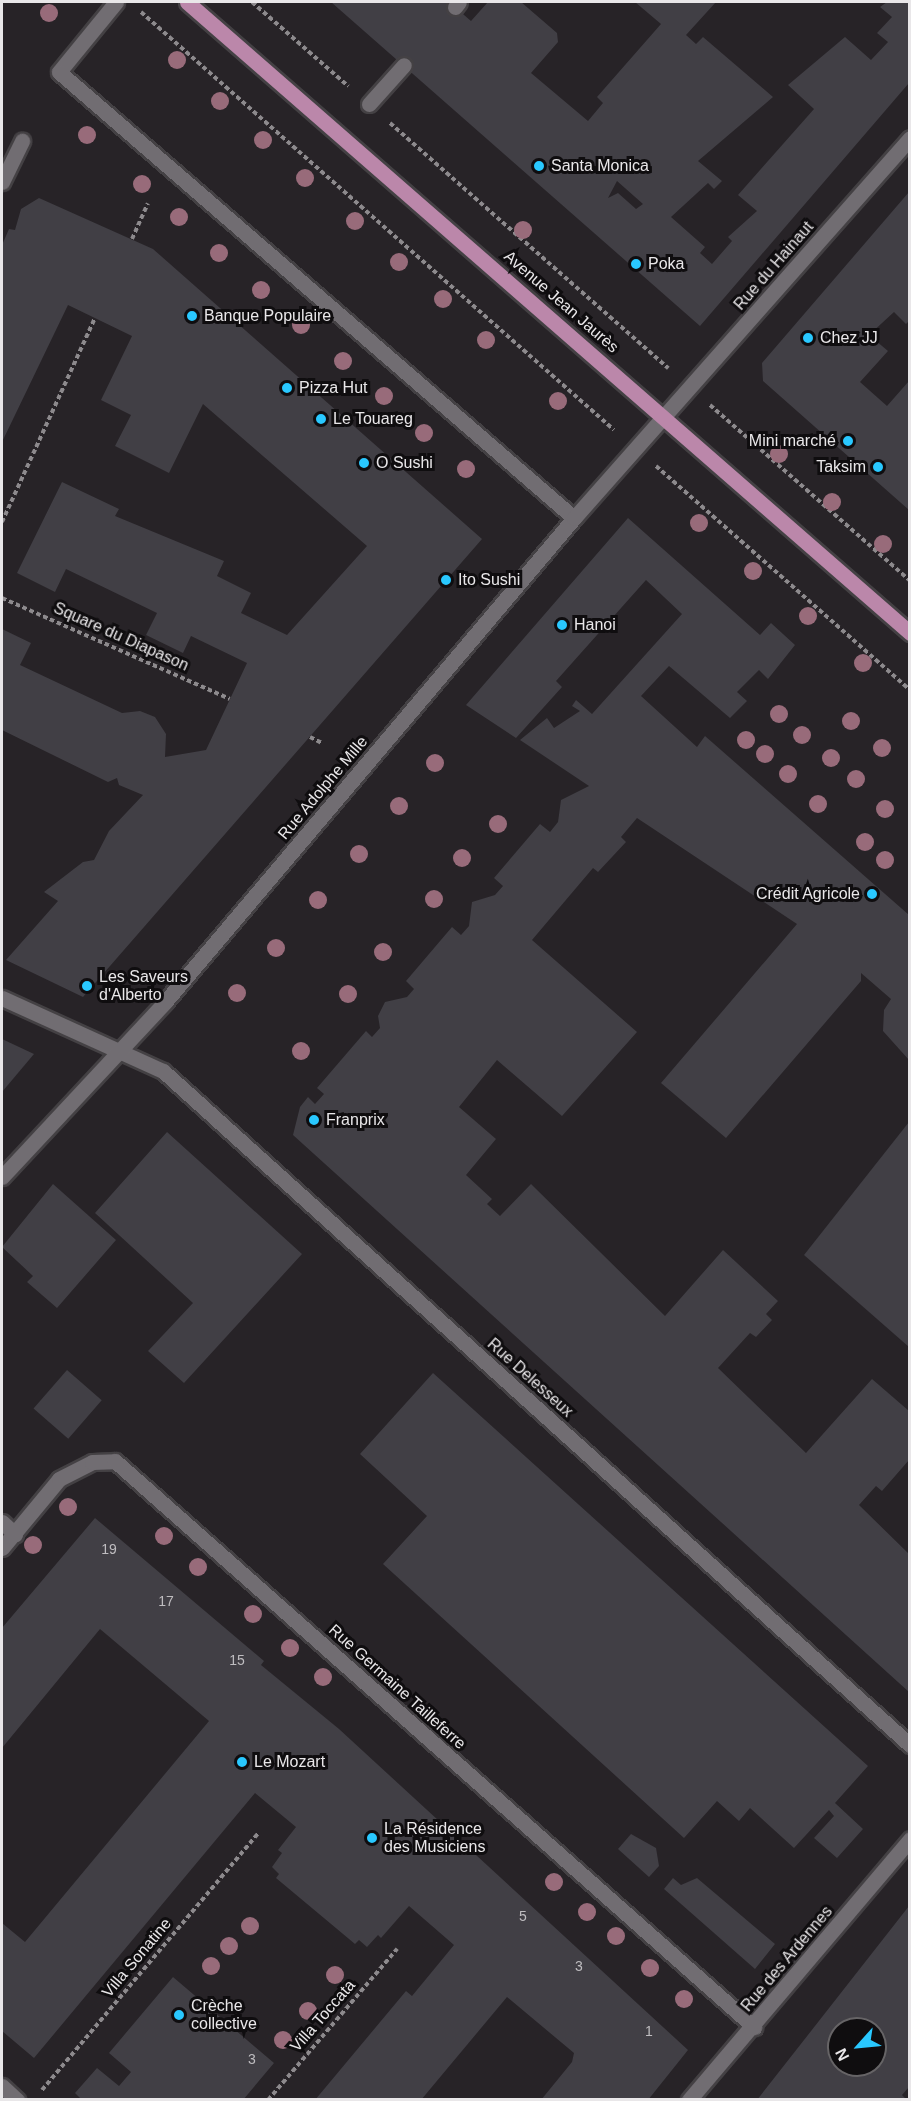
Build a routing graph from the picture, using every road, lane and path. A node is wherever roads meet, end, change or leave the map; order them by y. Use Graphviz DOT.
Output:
graph roads {
  1 [pos="116,2"];
  2 [pos="187,2"];
  3 [pos="252,2"];
  4 [pos="146,16"];
  5 [pos="404,65"];
  6 [pos="369,104"];
  7 [pos="909,138"];
  8 [pos="22,141"];
  9 [pos="2,182"];
  10 [pos="148,203"];
  11 [pos="132,239"];
  12 [pos="95,318"];
  13 [pos="674,373"];
  14 [pos="692,388"];
  15 [pos="599,417"];
  16 [pos="667,418"];
  17 [pos="658,468"];
  18 [pos="574,518"];
  19 [pos="2,522"];
  20 [pos="909,580"];
  21 [pos="2,598"];
  22 [pos="909,633"];
  23 [pos="909,690"];
  24 [pos="230,699"];
  25 [pos="310,737"];
  26 [pos="322,743"];
  27 [pos="2,998"];
  28 [pos="121,1047"];
  29 [pos="2,1177"];
  30 [pos="2,1522"];
  31 [pos="15,1534"];
  32 [pos="2,1548"];
  33 [pos="909,1745"];
  34 [pos="259,1833"];
  35 [pos="909,1839"];
  36 [pos="397,1948"];
  37 [pos="754,2027"];
  38 [pos="2,2086"];
  39 [pos="17,2100"];
  40 [pos="33,2100"];
  41 [pos="268,2100"];
  42 [pos="689,2100"];
  1 -- 18 [label="street"];
  2 -- 16 [label="main road, Avenue Jean Jaurès"];
  3 -- 6 [label="path, Avenue Jean Jaurès"];
  4 -- 15 [label="path"];
  5 -- 6 [label="street"];
  6 -- 13 [label="path, Avenue Jean Jaurès"];
  7 -- 14 [label="street, Rue du Hainaut"];
  8 -- 9 [label="street"];
  10 -- 11 [label="path"];
  12 -- 19 [label="path"];
  14 -- 16 [label="street, Rue du Hainaut"];
  14 -- 20 [label="path"];
  16 -- 18 [label="street, Rue Adolphe Mille"];
  16 -- 22 [label="main road, Avenue Jean Jaurès"];
  17 -- 23 [label="path"];
  18 -- 28 [label="street, Rue Adolphe Mille"];
  21 -- 24 [label="path, Square du Diapason"];
  25 -- 26 [label="path"];
  27 -- 28 [label="street, Rue Delesseux"];
  28 -- 29 [label="street, Rue Adolphe Mille"];
  28 -- 33 [label="street, Rue Delesseux"];
  30 -- 31 [label="street"];
  31 -- 32 [label="street, Rue Germaine Tailleferre"];
  31 -- 37 [label="street, Rue Germaine Tailleferre"];
  34 -- 40 [label="path, Villa Sonatine"];
  35 -- 37 [label="street, Rue des Ardennes"];
  36 -- 41 [label="path, Villa Toccata"];
  37 -- 42 [label="street, Rue des Ardennes"];
  38 -- 39 [label="street"];
}
